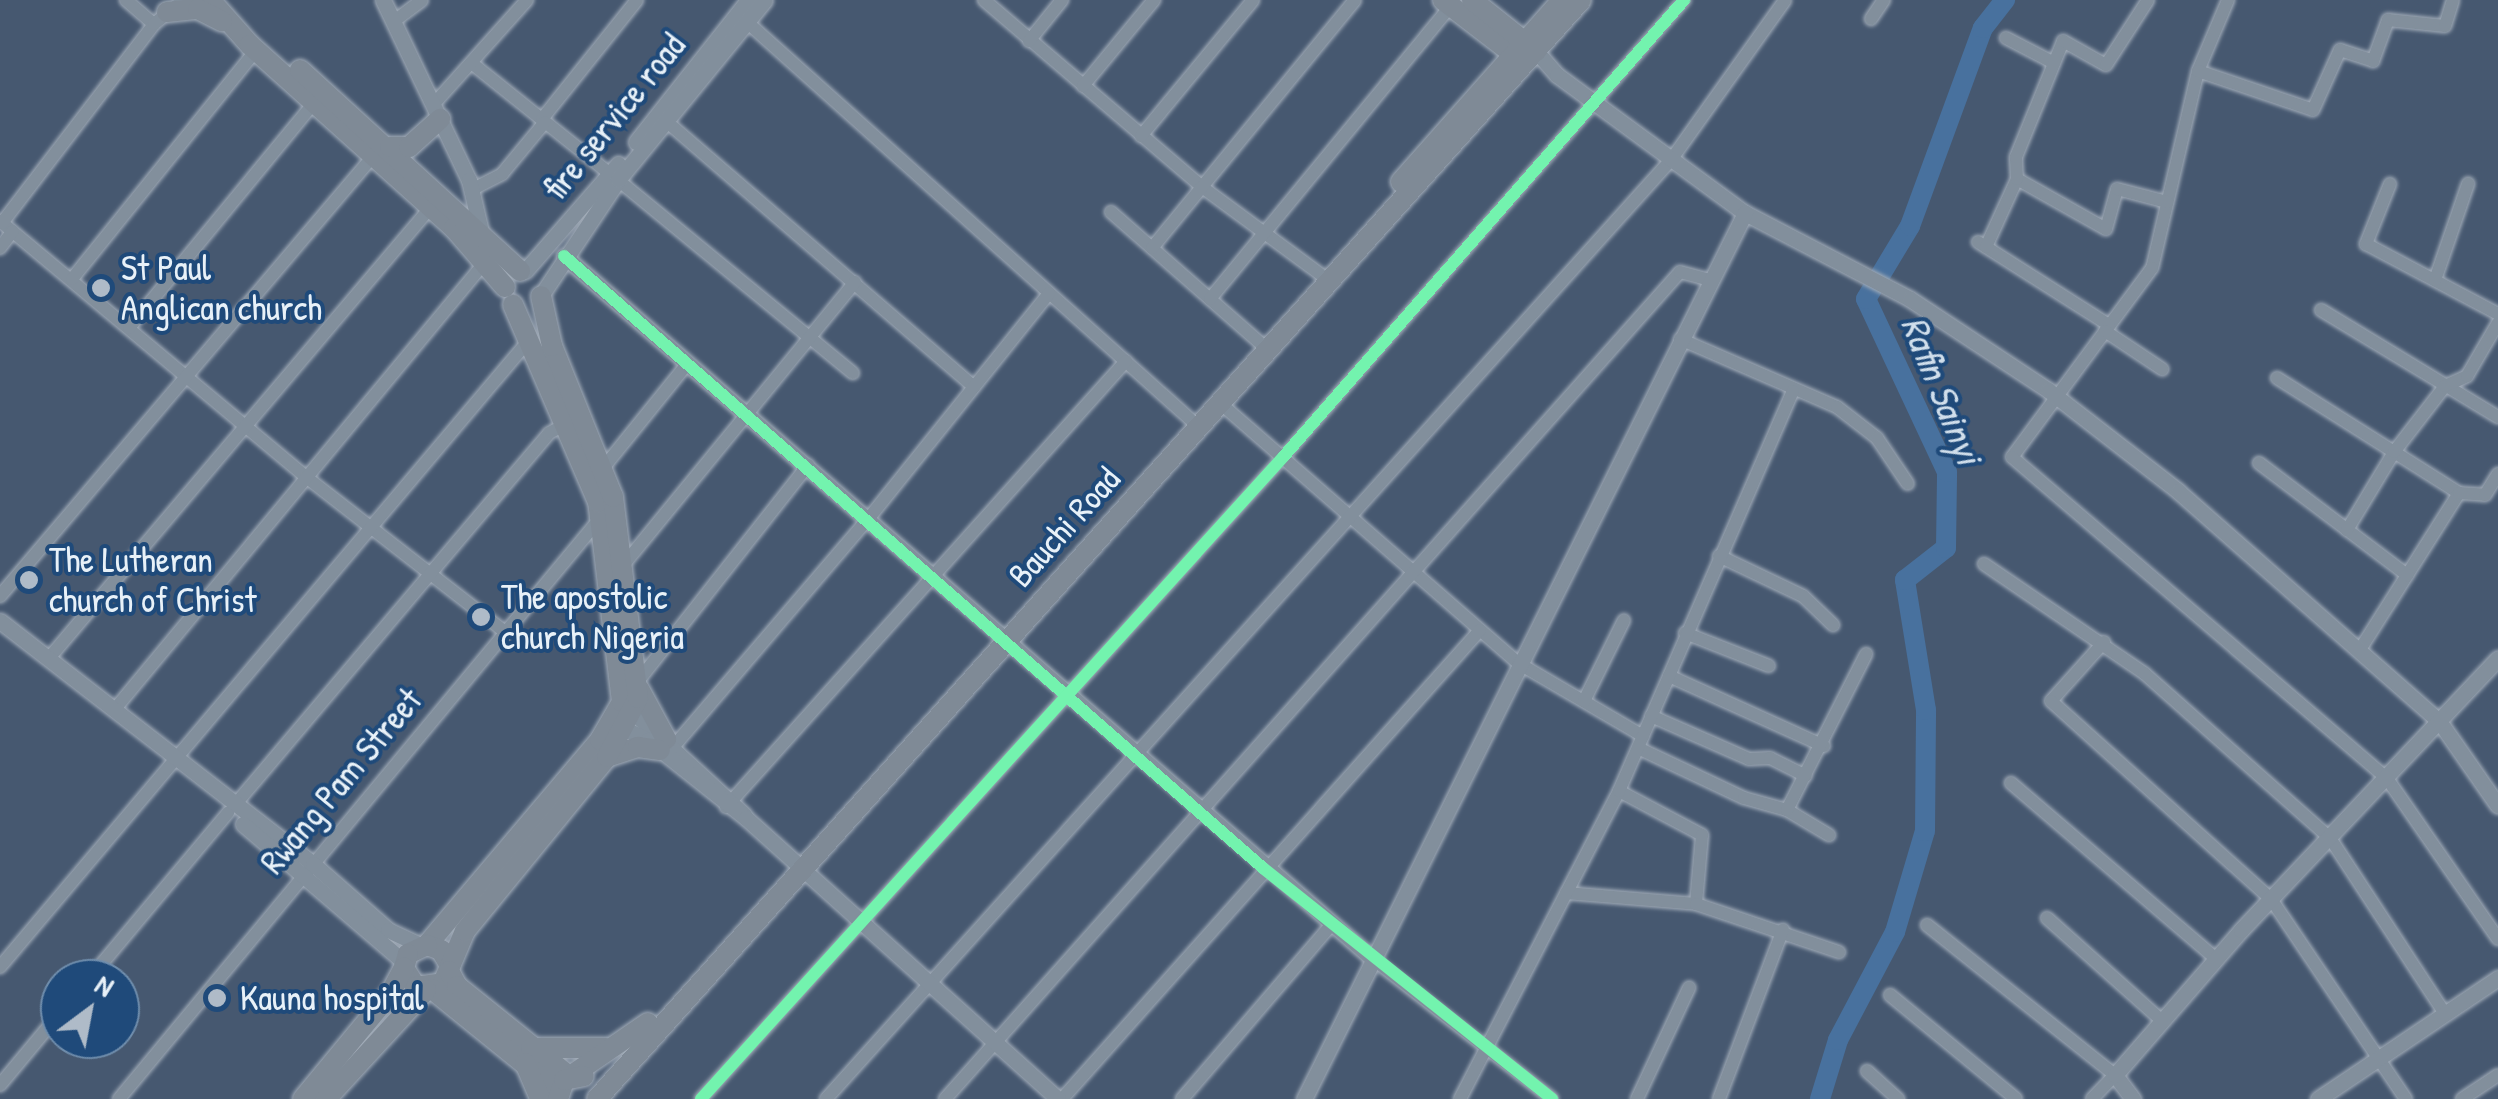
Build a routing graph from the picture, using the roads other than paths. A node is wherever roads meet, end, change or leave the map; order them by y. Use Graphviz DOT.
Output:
graph roads {
  1 [pos="126,0"];
  2 [pos="210,0"];
  3 [pos="223,0"];
  4 [pos="383,0"];
  5 [pos="422,0"];
  6 [pos="527,0"];
  7 [pos="638,0"];
  8 [pos="748,0"];
  9 [pos="766,0"];
  10 [pos="984,0"];
  11 [pos="1062,0"];
  12 [pos="1154,0"];
  13 [pos="1253,0"];
  14 [pos="1355,0"];
  15 [pos="1472,0"];
  16 [pos="1562,0"];
  17 [pos="1580,0"];
  18 [pos="1684,0"];
  19 [pos="1785,0"];
  20 [pos="1884,0"];
  21 [pos="2148,0"];
  22 [pos="2228,0"];
  23 [pos="2453,0"];
  24 [pos="1447,3"];
  25 [pos="168,9"];
  26 [pos="1871,19"];
  27 [pos="393,22"];
  28 [pos="747,22"];
  29 [pos="234,30"];
  30 [pos="2006,38"];
  31 [pos="1029,41"];
  32 [pos="256,50"];
  33 [pos="1529,56"];
  34 [pos="2054,63"];
  35 [pos="474,66"];
  36 [pos="2198,72"];
  37 [pos="1083,86"];
  38 [pos="321,95"];
  39 [pos="1597,104"];
  40 [pos="436,112"];
  41 [pos="544,120"];
  42 [pos="666,122"];
  43 [pos="1141,136"];
  44 [pos="383,150"];
  45 [pos="1671,160"];
  46 [pos="614,177"];
  47 [pos="2017,179"];
  48 [pos="2390,184"];
  49 [pos="2468,184"];
  50 [pos="1202,187"];
  51 [pos="472,189"];
  52 [pos="2167,202"];
  53 [pos="431,207"];
  54 [pos="1111,212"];
  55 [pos="1745,213"];
  56 [pos="5,225"];
  57 [pos="1263,234"];
  58 [pos="482,236"];
  59 [pos="0,248"];
  60 [pos="1152,248"];
  61 [pos="564,256"];
  62 [pos="485,262"];
  63 [pos="522,271"];
  64 [pos="1320,274"];
  65 [pos="72,279"];
  66 [pos="1709,280"];
  67 [pos="2435,280"];
  68 [pos="856,282"];
  69 [pos="1049,293"];
  70 [pos="541,295"];
  71 [pos="509,296"];
  72 [pos="1210,298"];
  73 [pos="2322,310"];
  74 [pos="2498,314"];
  75 [pos="2498,323"];
  76 [pos="130,328"];
  77 [pos="2107,328"];
  78 [pos="810,338"];
  79 [pos="530,339"];
  80 [pos="1680,339"];
  81 [pos="1259,342"];
  82 [pos="1126,361"];
  83 [pos="688,363"];
  84 [pos="2162,369"];
  85 [pos="853,373"];
  86 [pos="185,375"];
  87 [pos="2277,378"];
  88 [pos="2446,386"];
  89 [pos="974,387"];
  90 [pos="1793,392"];
  91 [pos="2053,394"];
  92 [pos="1220,404"];
  93 [pos="749,415"];
  94 [pos="2498,416"];
  95 [pos="1190,419"];
  96 [pos="575,420"];
  97 [pos="245,425"];
  98 [pos="2394,452"];
  99 [pos="1284,456"];
  100 [pos="2260,463"];
  101 [pos="808,466"];
  102 [pos="604,467"];
  103 [pos="2498,474"];
  104 [pos="306,477"];
  105 [pos="1908,484"];
  106 [pos="2459,493"];
  107 [pos="608,514"];
  108 [pos="1348,516"];
  109 [pos="869,518"];
  110 [pos="371,523"];
  111 [pos="2347,530"];
  112 [pos="1720,556"];
  113 [pos="625,564"];
  114 [pos="1984,564"];
  115 [pos="432,572"];
  116 [pos="1414,574"];
  117 [pos="2406,575"];
  118 [pos="936,578"];
  119 [pos="0,596"];
  120 [pos="1624,620"];
  121 [pos="0,623"];
  122 [pos="1833,625"];
  123 [pos="1480,630"];
  124 [pos="505,632"];
  125 [pos="1685,633"];
  126 [pos="1001,638"];
  127 [pos="2104,642"];
  128 [pos="2359,651"];
  129 [pos="1866,654"];
  130 [pos="50,658"];
  131 [pos="2497,661"];
  132 [pos="1518,662"];
  133 [pos="1769,666"];
  134 [pos="1669,676"];
  135 [pos="1066,697"];
  136 [pos="1584,701"];
  137 [pos="628,704"];
  138 [pos="115,709"];
  139 [pos="1652,716"];
  140 [pos="2439,722"];
  141 [pos="1640,742"];
  142 [pos="667,745"];
  143 [pos="1824,746"];
  144 [pos="1138,756"];
  145 [pos="607,757"];
  146 [pos="170,760"];
  147 [pos="1806,776"];
  148 [pos="2386,777"];
  149 [pos="2010,783"];
  150 [pos="1619,792"];
  151 [pos="730,802"];
  152 [pos="2498,806"];
  153 [pos="231,809"];
  154 [pos="1787,810"];
  155 [pos="1200,813"];
  156 [pos="1829,834"];
  157 [pos="2330,838"];
  158 [pos="797,865"];
  159 [pos="308,868"];
  160 [pos="1263,868"];
  161 [pos="1566,893"];
  162 [pos="2271,899"];
  163 [pos="1696,904"];
  164 [pos="2047,918"];
  165 [pos="862,923"];
  166 [pos="1332,925"];
  167 [pos="1927,925"];
  168 [pos="1784,930"];
  169 [pos="2498,939"];
  170 [pos="423,945"];
  171 [pos="1839,952"];
  172 [pos="106,959"];
  173 [pos="1373,959"];
  174 [pos="2216,959"];
  175 [pos="404,965"];
  176 [pos="0,967"];
  177 [pos="449,967"];
  178 [pos="2498,978"];
  179 [pos="931,985"];
  180 [pos="1689,988"];
  181 [pos="429,989"];
  182 [pos="1890,995"];
  183 [pos="2445,1014"];
  184 [pos="2162,1021"];
  185 [pos="40,1037"];
  186 [pos="622,1044"];
  187 [pos="996,1044"];
  188 [pos="1485,1048"];
  189 [pos="528,1056"];
  190 [pos="2377,1060"];
  191 [pos="1867,1071"];
  192 [pos="2115,1075"];
  193 [pos="2498,1075"];
  194 [pos="0,1084"];
  195 [pos="559,1091"];
  196 [pos="603,1096"];
  197 [pos="119,1099"];
  198 [pos="303,1099"];
  199 [pos="326,1099"];
  200 [pos="701,1099"];
  201 [pos="826,1099"];
  202 [pos="945,1099"];
  203 [pos="1060,1099"];
  204 [pos="1182,1099"];
  205 [pos="1304,1099"];
  206 [pos="1460,1099"];
  207 [pos="1552,1099"];
  208 [pos="1637,1099"];
  209 [pos="1720,1099"];
  210 [pos="1898,1099"];
  211 [pos="2016,1099"];
  212 [pos="2092,1099"];
  213 [pos="2133,1099"];
  214 [pos="2318,1099"];
  215 [pos="2406,1099"];
  216 [pos="2462,1099"];
  1 -- 25 [label="street"];
  2 -- 29 [label="main road"];
  3 -- 38 [label="main road"];
  4 -- 27 [label="street"];
  5 -- 27 [label="street"];
  6 -- 35 [label="street"];
  7 -- 41 [label="street"];
  8 -- 46 [label="street, fire service road"];
  9 -- 28 [label="street"];
  10 -- 31 [label="street"];
  11 -- 31 [label="street"];
  12 -- 37 [label="street"];
  13 -- 43 [label="street"];
  14 -- 50 [label="street"];
  15 -- 33 [label="main road"];
  16 -- 33 [label="main road, Bauchi Road"];
  17 -- 33 [label="main road, Bauchi Road"];
  18 -- 39 [label="street"];
  19 -- 45 [label="street"];
  20 -- 26 [label="street"];
  21 -- 34 [label="street"];
  22 -- 36 [label="street"];
  23 -- 36 [label="street"];
  24 -- 33 [label="main road"];
  24 -- 57 [label="street"];
  25 -- 29 [label="main road"];
  25 -- 56 [label="street"];
  27 -- 40 [label="street"];
  28 -- 42 [label="street"];
  28 -- 69 [label="street"];
  29 -- 32 [label="main road"];
  30 -- 34 [label="street"];
  31 -- 37 [label="street"];
  32 -- 38 [label="main road"];
  32 -- 65 [label="street"];
  33 -- 39 [label="street"];
  33 -- 64 [label="main road, Bauchi Road"];
  33 -- 92 [label="main road, Bauchi Road"];
  34 -- 47 [label="street"];
  35 -- 40 [label="street"];
  35 -- 41 [label="street"];
  36 -- 52 [label="street"];
  37 -- 43 [label="street"];
  38 -- 44 [label="main road"];
  38 -- 76 [label="street"];
  39 -- 45 [label="street"];
  39 -- 99 [label="street"];
  40 -- 44 [label="main road"];
  40 -- 51 [label="street"];
  41 -- 46 [label="street"];
  41 -- 51 [label="street"];
  42 -- 46 [label="street"];
  42 -- 68 [label="street"];
  43 -- 50 [label="street"];
  44 -- 53 [label="main road"];
  44 -- 58 [label="main road"];
  44 -- 86 [label="street"];
  45 -- 55 [label="street"];
  45 -- 108 [label="street"];
  46 -- 61 [label="street"];
  46 -- 63 [label="street, fire service road"];
  46 -- 78 [label="street"];
  47 -- 52 [label="street"];
  47 -- 77 [label="street"];
  48 -- 67 [label="street"];
  49 -- 67 [label="street"];
  50 -- 57 [label="street"];
  50 -- 60 [label="street"];
  51 -- 58 [label="street"];
  52 -- 77 [label="street"];
  53 -- 62 [label="main road"];
  53 -- 97 [label="street"];
  54 -- 60 [label="street"];
  55 -- 66 [label="street"];
  55 -- 91 [label="street"];
  56 -- 59 [label="street"];
  56 -- 65 [label="street"];
  57 -- 64 [label="street"];
  57 -- 72 [label="street"];
  58 -- 63 [label="main road"];
  60 -- 72 [label="street"];
  61 -- 70 [label="street"];
  61 -- 83 [label="street"];
  62 -- 71 [label="main road"];
  62 -- 104 [label="street"];
  63 -- 70 [label="main road"];
  63 -- 71 [label="main road"];
  64 -- 81 [label="main road, Bauchi Road"];
  65 -- 76 [label="street"];
  66 -- 80 [label="street"];
  66 -- 116 [label="street"];
  67 -- 74 [label="street"];
  68 -- 78 [label="street"];
  68 -- 89 [label="street"];
  69 -- 82 [label="street"];
  69 -- 89 [label="street"];
  70 -- 71 [label="main road"];
  70 -- 96 [label="main road"];
  71 -- 79 [label="main road"];
  72 -- 81 [label="street"];
  73 -- 88 [label="street"];
  75 -- 88 [label="street"];
  76 -- 86 [label="street"];
  77 -- 84 [label="street"];
  77 -- 91 [label="street"];
  78 -- 85 [label="street"];
  78 -- 93 [label="street"];
  79 -- 96 [label="main road"];
  79 -- 110 [label="street"];
  80 -- 90 [label="street"];
  80 -- 132 [label="street"];
  81 -- 95 [label="main road, Bauchi Road"];
  82 -- 95 [label="street"];
  82 -- 118 [label="street"];
  83 -- 93 [label="street"];
  83 -- 102 [label="street"];
  86 -- 97 [label="street"];
  86 -- 119 [label="street"];
  87 -- 98 [label="street"];
  88 -- 94 [label="street"];
  88 -- 98 [label="street"];
  89 -- 109 [label="street"];
  90 -- 105 [label="street"];
  90 -- 112 [label="street"];
  91 -- 128 [label="street"];
  91 -- 148 [label="street"];
  92 -- 99 [label="street"];
  92 -- 126 [label="main road, Bauchi Road"];
  93 -- 101 [label="street"];
  93 -- 113 [label="street"];
  95 -- 126 [label="main road, Bauchi Road"];
  96 -- 102 [label="main road"];
  96 -- 107 [label="main road"];
  96 -- 115 [label="street"];
  97 -- 104 [label="street"];
  97 -- 130 [label="street"];
  98 -- 106 [label="street"];
  98 -- 111 [label="street"];
  99 -- 108 [label="street"];
  99 -- 135 [label="street"];
  100 -- 111 [label="street"];
  101 -- 109 [label="street"];
  101 -- 137 [label="street"];
  102 -- 107 [label="main road"];
  103 -- 106 [label="street"];
  104 -- 110 [label="street"];
  104 -- 138 [label="street"];
  106 -- 117 [label="street"];
  107 -- 113 [label="main road"];
  107 -- 124 [label="street, Rwang Pam Street"];
  107 -- 137 [label="main road"];
  108 -- 116 [label="street"];
  108 -- 144 [label="street"];
  109 -- 118 [label="street"];
  109 -- 142 [label="street"];
  110 -- 115 [label="street"];
  110 -- 146 [label="street"];
  111 -- 117 [label="street"];
  112 -- 122 [label="street"];
  112 -- 125 [label="street"];
  113 -- 137 [label="main road"];
  114 -- 127 [label="street"];
  115 -- 124 [label="street"];
  115 -- 153 [label="street"];
  116 -- 123 [label="street"];
  116 -- 155 [label="street"];
  117 -- 128 [label="street"];
  118 -- 126 [label="street"];
  118 -- 151 [label="street"];
  120 -- 136 [label="street"];
  121 -- 130 [label="street"];
  121 -- 146 [label="street"];
  123 -- 132 [label="street"];
  123 -- 160 [label="street"];
  124 -- 159 [label="street, Rwang Pam Street"];
  125 -- 133 [label="street"];
  125 -- 134 [label="street"];
  126 -- 135 [label="street"];
  126 -- 158 [label="main road, Bauchi Road"];
  127 -- 157 [label="street"];
  127 -- 162 [label="street"];
  128 -- 140 [label="street"];
  129 -- 143 [label="street"];
  130 -- 138 [label="street"];
  131 -- 140 [label="street"];
  132 -- 136 [label="street"];
  132 -- 173 [label="street"];
  134 -- 139 [label="street"];
  134 -- 143 [label="street"];
  135 -- 144 [label="street"];
  135 -- 165 [label="street"];
  136 -- 141 [label="street"];
  137 -- 142 [label="main road"];
  137 -- 142 [label="street"];
  137 -- 145 [label="main road"];
  137 -- 170 [label="main road"];
  138 -- 146 [label="street"];
  139 -- 141 [label="street"];
  139 -- 147 [label="street"];
  140 -- 148 [label="street"];
  140 -- 152 [label="street"];
  141 -- 150 [label="street"];
  141 -- 154 [label="street"];
  142 -- 145 [label="main road"];
  142 -- 151 [label="street"];
  143 -- 147 [label="street"];
  144 -- 155 [label="street"];
  144 -- 179 [label="street"];
  145 -- 177 [label="main road"];
  146 -- 153 [label="street"];
  146 -- 176 [label="street"];
  147 -- 154 [label="street"];
  148 -- 157 [label="street"];
  148 -- 169 [label="street"];
  149 -- 174 [label="street"];
  150 -- 161 [label="street"];
  150 -- 163 [label="street"];
  151 -- 158 [label="street"];
  153 -- 159 [label="street"];
  153 -- 172 [label="street"];
  154 -- 156 [label="street"];
  155 -- 160 [label="street"];
  155 -- 187 [label="street"];
  157 -- 162 [label="street"];
  157 -- 183 [label="street"];
  158 -- 165 [label="street"];
  158 -- 186 [label="main road, Bauchi Road"];
  158 -- 196 [label="main road, Bauchi Road"];
  159 -- 170 [label="street"];
  159 -- 175 [label="street"];
  159 -- 197 [label="street, Rwang Pam Street"];
  160 -- 166 [label="street"];
  160 -- 203 [label="street"];
  161 -- 163 [label="street"];
  161 -- 188 [label="street"];
  162 -- 174 [label="street"];
  162 -- 190 [label="street"];
  163 -- 168 [label="street"];
  164 -- 184 [label="street"];
  165 -- 179 [label="street"];
  165 -- 200 [label="street"];
  166 -- 173 [label="street"];
  166 -- 204 [label="street"];
  167 -- 192 [label="street"];
  168 -- 171 [label="street"];
  168 -- 209 [label="street"];
  170 -- 175 [label="main road"];
  170 -- 177 [label="main road"];
  173 -- 188 [label="street"];
  173 -- 205 [label="street"];
  174 -- 184 [label="street"];
  175 -- 181 [label="main road"];
  175 -- 198 [label="main road"];
  177 -- 181 [label="main road"];
  177 -- 189 [label="main road"];
  178 -- 183 [label="street"];
  179 -- 187 [label="street"];
  179 -- 201 [label="street"];
  180 -- 208 [label="street"];
  181 -- 189 [label="main road"];
  181 -- 199 [label="main road"];
  182 -- 211 [label="street"];
  183 -- 190 [label="street"];
  184 -- 192 [label="street"];
  185 -- 194 [label="street"];
  186 -- 189 [label="main road"];
  186 -- 195 [label="main road, Bauchi Road"];
  187 -- 202 [label="street"];
  187 -- 203 [label="street"];
  188 -- 206 [label="street"];
  188 -- 207 [label="street"];
  189 -- 195 [label="main road"];
  189 -- 195 [label="main road"];
  190 -- 214 [label="street"];
  190 -- 215 [label="street"];
  191 -- 210 [label="street"];
  192 -- 212 [label="street"];
  192 -- 213 [label="street"];
  193 -- 216 [label="street"];
  195 -- 196 [label="main road"];
}
